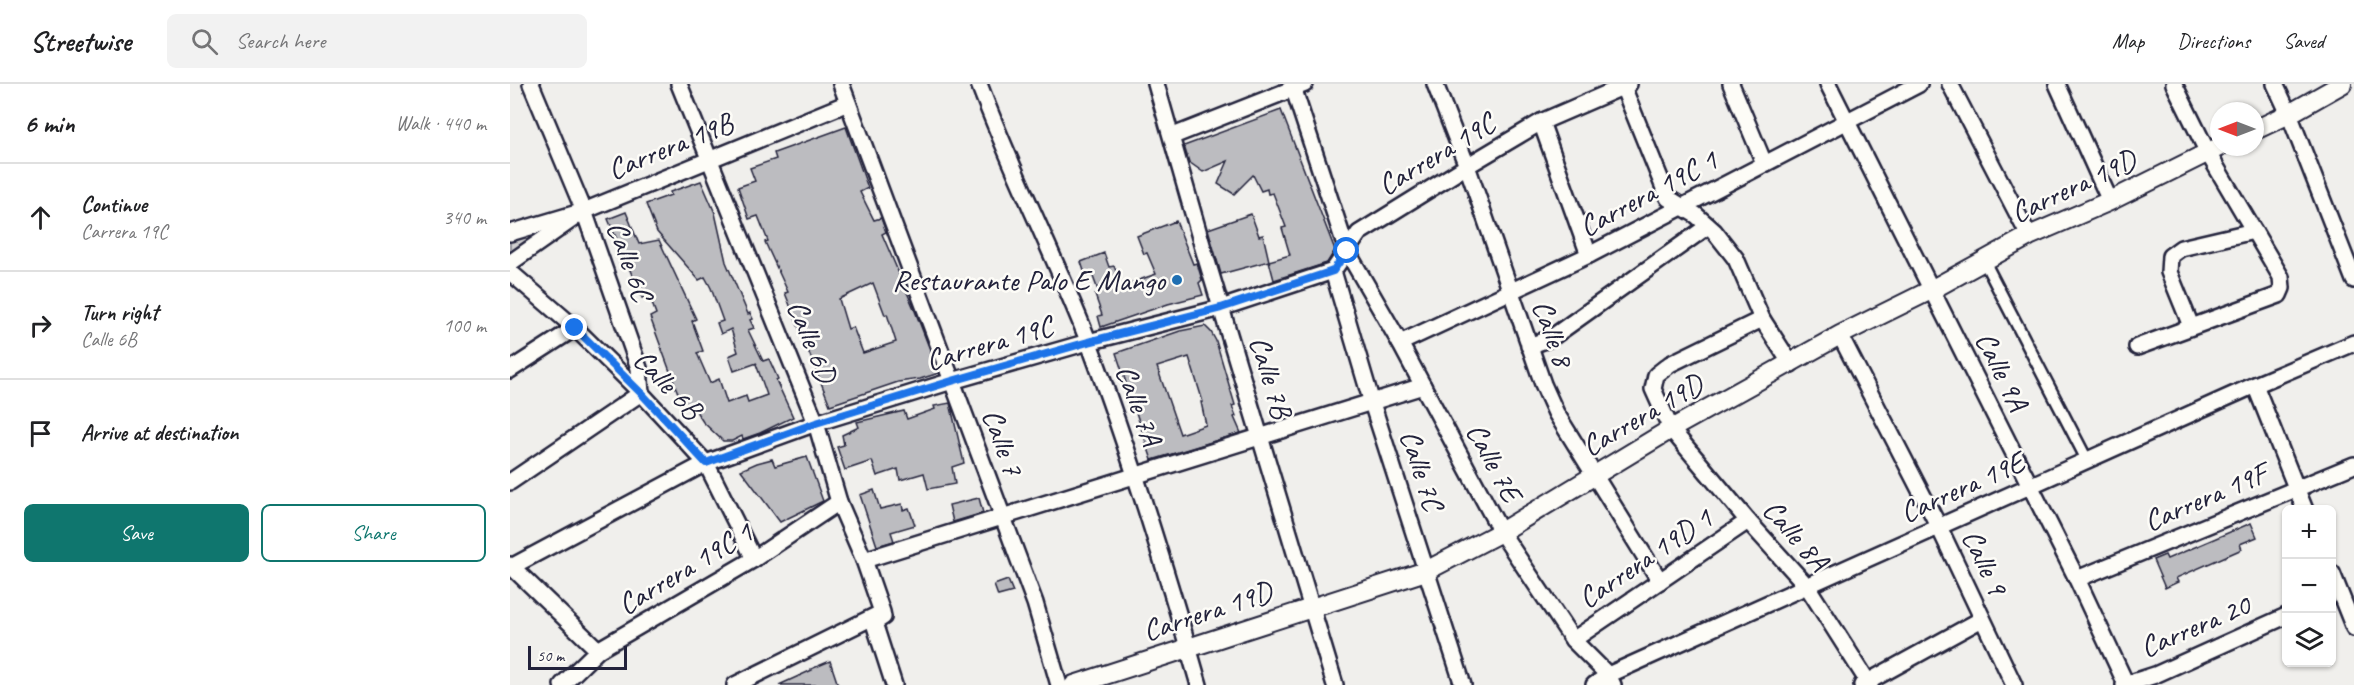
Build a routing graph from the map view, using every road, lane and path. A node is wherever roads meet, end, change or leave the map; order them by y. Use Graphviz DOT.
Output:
graph roads {
  1 [pos="531,84"];
  2 [pos="680,84"];
  3 [pos="979,84"];
  4 [pos="1156,84"];
  5 [pos="1435,84"];
  6 [pos="1731,84"];
  7 [pos="1828,84"];
  8 [pos="1919,84"];
  9 [pos="1950,84"];
  10 [pos="2057,84"];
  11 [pos="2174,84"];
  12 [pos="2276,84"];
  13 [pos="2342,84"];
  14 [pos="1625,85"];
  15 [pos="1297,86"];
  16 [pos="845,90"];
  17 [pos="2289,114"];
  18 [pos="1847,120"];
  19 [pos="1541,122"];
  20 [pos="2264,126"];
  21 [pos="1173,136"];
  22 [pos="2210,143"];
  23 [pos="2210,152"];
  24 [pos="2217,156"];
  25 [pos="709,160"];
  26 [pos="1764,163"];
  27 [pos="1467,166"];
  28 [pos="2110,201"];
  29 [pos="1681,206"];
  30 [pos="584,211"];
  31 [pos="1708,226"];
  32 [pos="2254,231"];
  33 [pos="510,233"];
  34 [pos="2029,236"];
  35 [pos="1347,251"];
  36 [pos="1589,255"];
  37 [pos="1984,261"];
  38 [pos="510,263"];
  39 [pos="1333,271"];
  40 [pos="510,272"];
  41 [pos="2354,280"];
  42 [pos="1931,290"];
  43 [pos="1510,293"];
  44 [pos="1221,308"];
  45 [pos="1762,319"];
  46 [pos="2191,326"];
  47 [pos="575,328"];
  48 [pos="1840,335"];
  49 [pos="1088,342"];
  50 [pos="1400,343"];
  51 [pos="2354,343"];
  52 [pos="1529,346"];
  53 [pos="2137,347"];
  54 [pos="1791,364"];
  55 [pos="510,370"];
  56 [pos="952,381"];
  57 [pos="2255,385"];
  58 [pos="1423,386"];
  59 [pos="641,393"];
  60 [pos="1372,403"];
  61 [pos="816,423"];
  62 [pos="1671,429"];
  63 [pos="1260,435"];
  64 [pos="2087,460"];
  65 [pos="706,463"];
  66 [pos="2354,465"];
  67 [pos="1595,474"];
  68 [pos="1136,476"];
  69 [pos="510,482"];
  70 [pos="2030,487"];
  71 [pos="2296,488"];
  72 [pos="839,502"];
  73 [pos="2303,505"];
  74 [pos="1002,517"];
  75 [pos="1748,521"];
  76 [pos="1939,527"];
  77 [pos="1501,532"];
  78 [pos="754,559"];
  79 [pos="864,560"];
  80 [pos="511,566"];
  81 [pos="1426,571"];
  82 [pos="2077,579"];
  83 [pos="1660,581"];
  84 [pos="2354,585"];
  85 [pos="1807,586"];
  86 [pos="2336,594"];
  87 [pos="2336,596"];
  88 [pos="1312,607"];
  89 [pos="882,612"];
  90 [pos="2282,618"];
  91 [pos="1982,619"];
  92 [pos="2354,628"];
  93 [pos="1573,640"];
  94 [pos="1188,648"];
  95 [pos="598,650"];
  96 [pos="1611,680"];
  97 [pos="2157,680"];
  98 [pos="1866,684"];
  99 [pos="562,685"];
  100 [pos="735,685"];
  101 [pos="894,685"];
  102 [pos="1059,685"];
  103 [pos="1074,685"];
  104 [pos="1199,685"];
  105 [pos="1335,685"];
  106 [pos="1463,685"];
  107 [pos="1594,685"];
  108 [pos="2014,685"];
  109 [pos="2125,685"];
  1 -- 30 [label="street, Calle 6C"];
  2 -- 25 [label="street, Calle 6D"];
  3 -- 49 [label="street, Calle 7A"];
  4 -- 21 [label="street, Calle 7B"];
  5 -- 27 [label="street, Calle 8"];
  6 -- 26 [label="street"];
  7 -- 18 [label="street, Calle 9A"];
  8 -- 18 [label="street, Carrera 19C 1"];
  9 -- 34 [label="street"];
  10 -- 28 [label="street"];
  11 -- 22 [label="street"];
  12 -- 17 [label="street"];
  13 -- 17 [label="street"];
  14 -- 19 [label="street, Carrera 19C"];
  14 -- 29 [label="street"];
  15 -- 21 [label="street"];
  15 -- 35 [label="street"];
  16 -- 25 [label="street, Carrera 19B"];
  16 -- 56 [label="street, Calle 7"];
  17 -- 20 [label="street"];
  17 -- 41 [label="street"];
  18 -- 26 [label="street, Carrera 19C 1"];
  18 -- 42 [label="street, Calle 9A"];
  19 -- 27 [label="street, Carrera 19C"];
  19 -- 36 [label="street"];
  21 -- 44 [label="street, Calle 7B"];
  23 -- 28 [label="street, Carrera 19D"];
  24 -- 32 [label="street"];
  25 -- 30 [label="street, Carrera 19B"];
  25 -- 61 [label="street, Calle 6D"];
  26 -- 29 [label="street, Carrera 19C 1"];
  27 -- 35 [label="street, Carrera 19C"];
  27 -- 43 [label="street, Calle 8"];
  28 -- 34 [label="street, Carrera 19D"];
  29 -- 31 [label="street"];
  29 -- 36 [label="street, Carrera 19C 1"];
  30 -- 33 [label="street, Carrera 19B"];
  30 -- 38 [label="street"];
  30 -- 59 [label="street, Calle 6C"];
  31 -- 45 [label="street"];
  31 -- 52 [label="street"];
  32 -- 46 [label="street"];
  32 -- 46 [label="street"];
  34 -- 37 [label="street, Carrera 19D"];
  35 -- 39 [label="street, Carrera 19C"];
  35 -- 50 [label="street, Calle 7E"];
  36 -- 43 [label="street, Carrera 19C 1"];
  37 -- 42 [label="street, Carrera 19D"];
  37 -- 64 [label="street"];
  39 -- 44 [label="street, Carrera 19C"];
  39 -- 60 [label="street, Calle 7C"];
  40 -- 47 [label="street, Calle 6B"];
  42 -- 48 [label="street, Carrera 19D"];
  42 -- 70 [label="street, Calle 9A"];
  43 -- 50 [label="street, Carrera 19C 1"];
  43 -- 52 [label="street, Calle 8"];
  44 -- 49 [label="street, Carrera 19C"];
  44 -- 63 [label="street, Calle 7B"];
  45 -- 54 [label="street"];
  45 -- 62 [label="street, Calle 8A"];
  46 -- 53 [label="street"];
  47 -- 55 [label="street"];
  47 -- 59 [label="street, Calle 6B"];
  48 -- 54 [label="street, Carrera 19D"];
  48 -- 76 [label="street, Calle 9"];
  49 -- 56 [label="street, Carrera 19C"];
  49 -- 68 [label="street, Calle 7A"];
  50 -- 58 [label="street, Calle 7E"];
  51 -- 57 [label="street, Carrera 19E"];
  52 -- 67 [label="street, Calle 8"];
  54 -- 62 [label="street, Carrera 19D"];
  56 -- 61 [label="street, Carrera 19C"];
  56 -- 74 [label="street, Calle 7"];
  57 -- 64 [label="street, Carrera 19E"];
  57 -- 71 [label="street"];
  58 -- 60 [label="street"];
  58 -- 77 [label="street, Calle 7E"];
  59 -- 65 [label="street, Calle 6B"];
  59 -- 69 [label="street"];
  60 -- 63 [label="street"];
  60 -- 81 [label="street, Calle 7C"];
  61 -- 65 [label="street, Carrera 19C"];
  61 -- 72 [label="street, Calle 6D"];
  62 -- 67 [label="street, Carrera 19D"];
  62 -- 75 [label="street, Calle 8A"];
  63 -- 68 [label="street"];
  63 -- 88 [label="street, Calle 7B"];
  64 -- 70 [label="street, Carrera 19E"];
  65 -- 78 [label="street"];
  65 -- 80 [label="street, Carrera 19C"];
  66 -- 71 [label="street, Carrera 19F"];
  67 -- 77 [label="street, Carrera 19D"];
  67 -- 83 [label="street, Calle 8"];
  68 -- 74 [label="street"];
  68 -- 94 [label="street, Calle 7A"];
  70 -- 76 [label="street, Carrera 19E"];
  70 -- 82 [label="street, Calle 9A"];
  71 -- 73 [label="street"];
  71 -- 82 [label="street, Carrera 19F"];
  72 -- 78 [label="street, Carrera 19C 1"];
  72 -- 79 [label="street, Calle 6D"];
  74 -- 79 [label="street"];
  74 -- 102 [label="street, Calle 7"];
  75 -- 83 [label="street, Carrera 19D 1"];
  75 -- 85 [label="street, Calle 8A"];
  76 -- 85 [label="street, Carrera 19E"];
  76 -- 91 [label="street, Calle 9"];
  77 -- 81 [label="street, Carrera 19D"];
  77 -- 93 [label="street, Calle 7E"];
  78 -- 95 [label="street, Carrera 19C 1"];
  79 -- 89 [label="street, Calle 6D"];
  80 -- 95 [label="street"];
  81 -- 88 [label="street, Carrera 19D"];
  81 -- 106 [label="street, Calle 7C"];
  82 -- 109 [label="street, Calle 9A"];
  83 -- 93 [label="street, Carrera 19D 1"];
  84 -- 86 [label="street"];
  85 -- 96 [label="street, Carrera 19E"];
  85 -- 98 [label="street, Calle 8A"];
  87 -- 92 [label="street"];
  88 -- 94 [label="street, Carrera 19D"];
  88 -- 105 [label="street, Calle 7B"];
  89 -- 100 [label="street"];
  89 -- 101 [label="street, Calle 6D"];
  90 -- 97 [label="street, Carrera 20"];
  91 -- 98 [label="street"];
  91 -- 108 [label="street, Calle 9"];
  93 -- 96 [label="street, Calle 7E"];
  94 -- 103 [label="street, Carrera 19D"];
  94 -- 104 [label="street, Calle 7A"];
  95 -- 99 [label="street, Carrera 19C 1"];
  96 -- 107 [label="street, Carrera 19E"];
  97 -- 109 [label="street, Carrera 20"];
}
